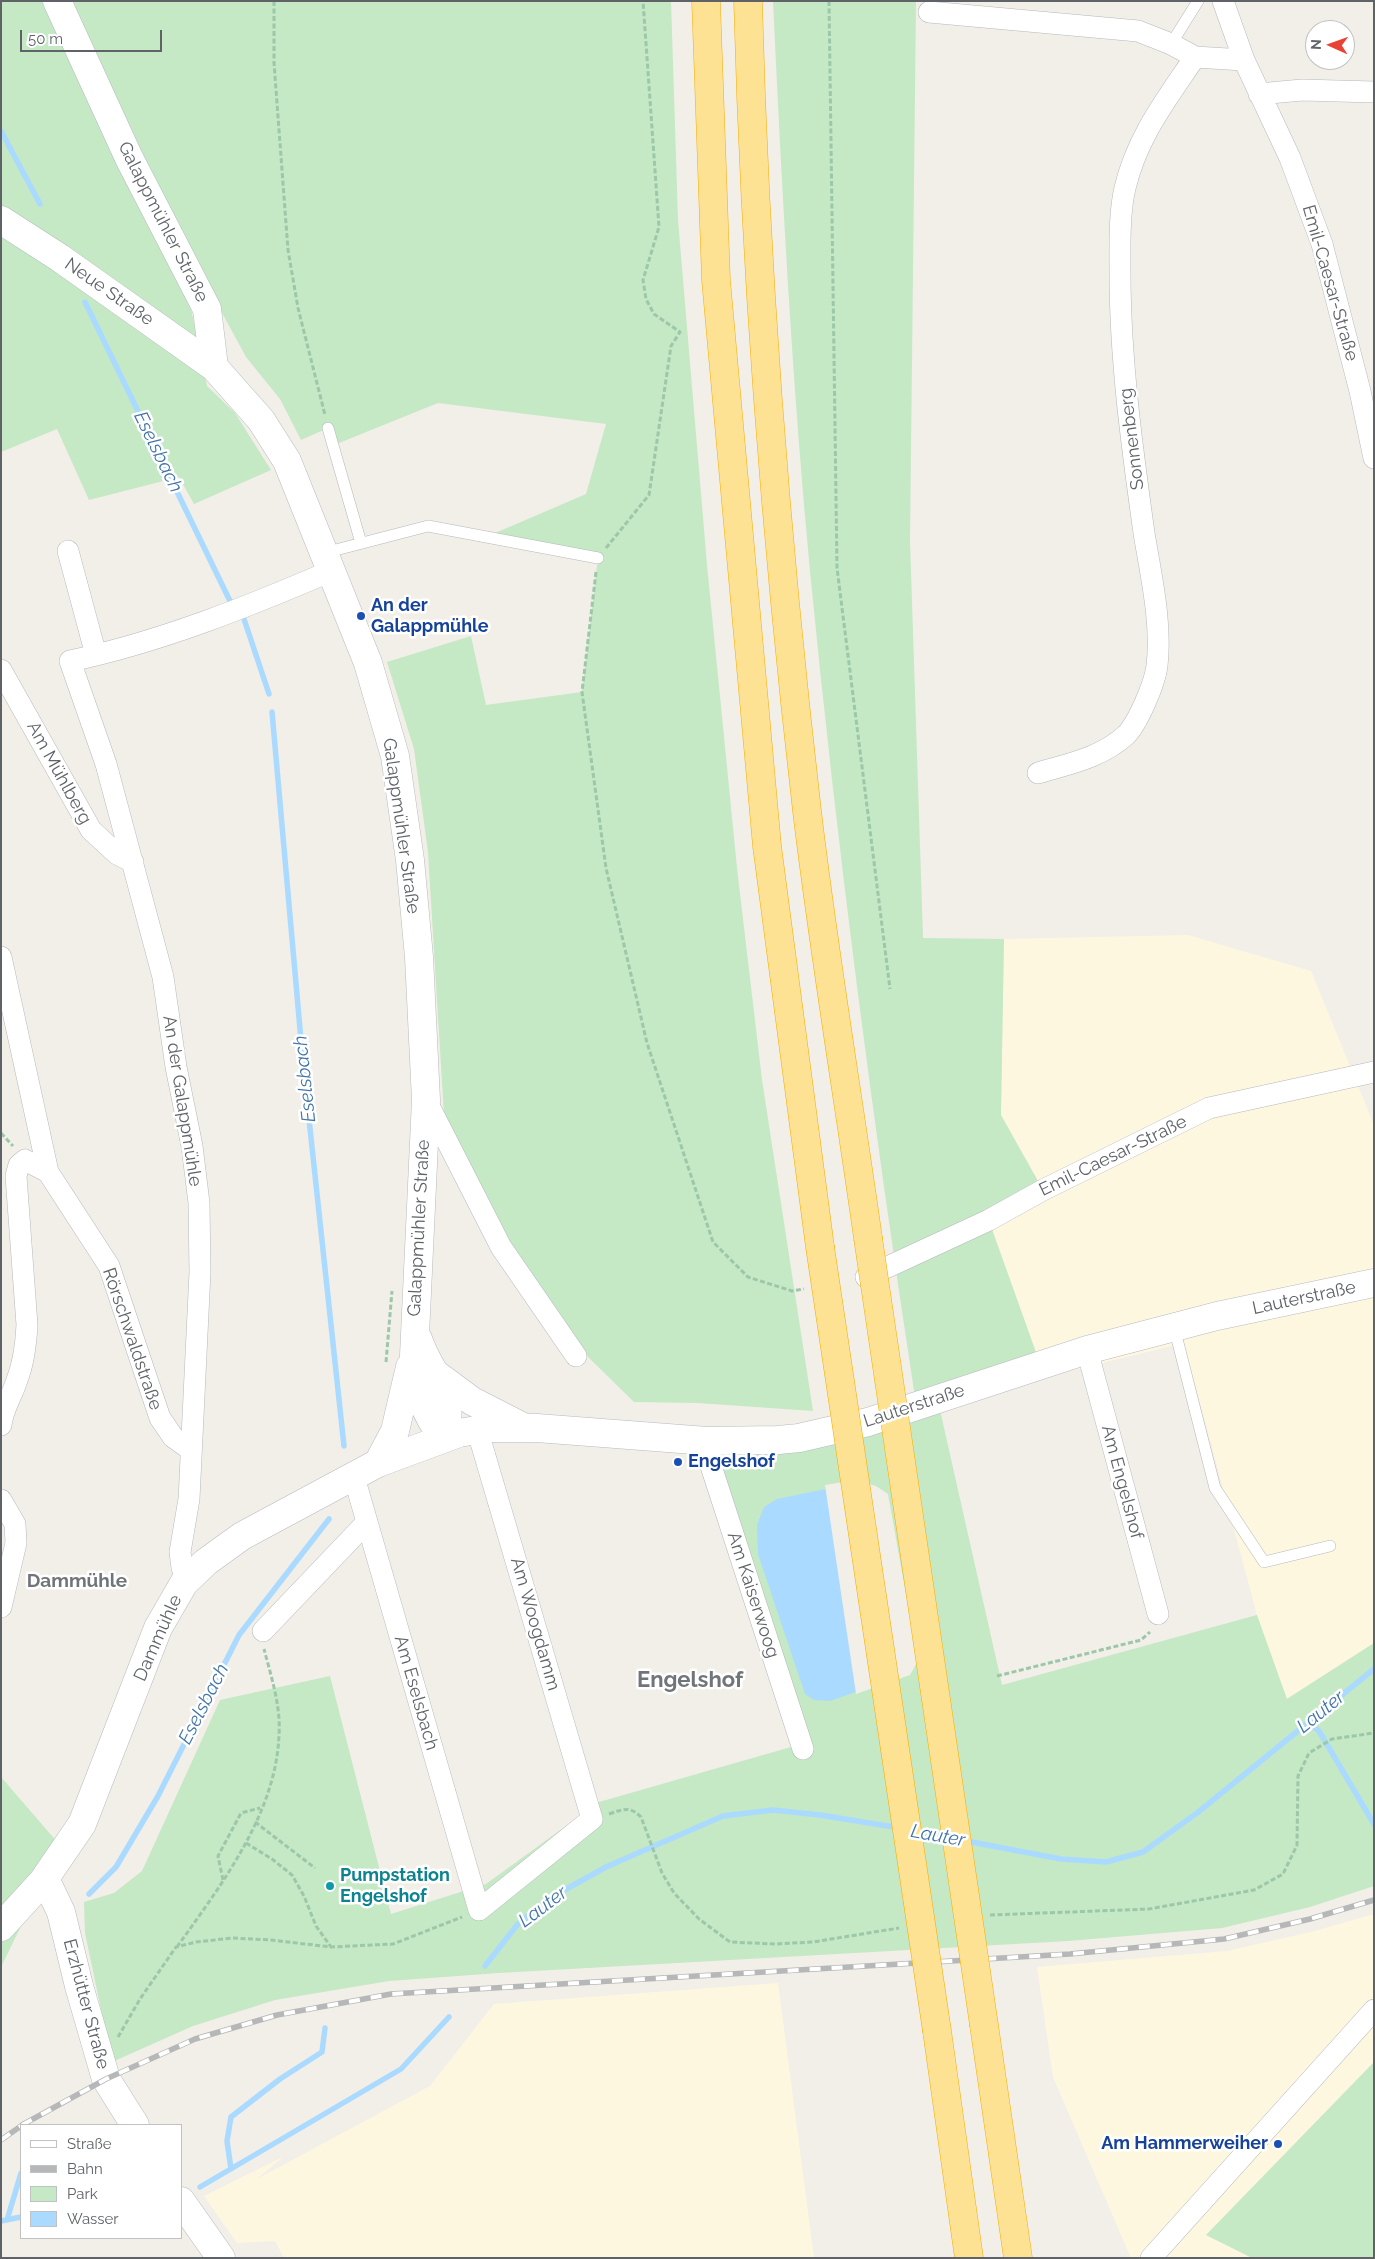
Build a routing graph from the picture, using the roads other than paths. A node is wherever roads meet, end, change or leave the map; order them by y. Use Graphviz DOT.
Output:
graph roads {
  1 [pos="57,1"];
  2 [pos="706,1"];
  3 [pos="748,1"];
  4 [pos="1198,1"];
  5 [pos="1224,1"];
  6 [pos="929,12"];
  7 [pos="1171,44"];
  8 [pos="1195,57"];
  9 [pos="1244,60"];
  10 [pos="1374,92"];
  11 [pos="1259,94"];
  12 [pos="1,220"];
  13 [pos="214,367"];
  14 [pos="328,428"];
  15 [pos="1374,458"];
  16 [pos="361,543"];
  17 [pos="68,551"];
  18 [pos="598,558"];
  19 [pos="328,562"];
  20 [pos="96,655"];
  21 [pos="1,670"];
  22 [pos="1038,773"];
  23 [pos="133,862"];
  24 [pos="1,957"];
  25 [pos="1374,1072"];
  26 [pos="426,1100"];
  27 [pos="48,1172"];
  28 [pos="866,1277"];
  29 [pos="1374,1283"];
  30 [pos="1174,1327"];
  31 [pos="414,1338"];
  32 [pos="1086,1350"];
  33 [pos="576,1356"];
  34 [pos="437,1375"];
  35 [pos="1,1425"];
  36 [pos="522,1427"];
  37 [pos="477,1429"];
  38 [pos="444,1438"];
  39 [pos="707,1441"];
  40 [pos="191,1450"];
  41 [pos="378,1463"];
  42 [pos="354,1476"];
  43 [pos="1,1500"];
  44 [pos="367,1522"];
  45 [pos="1330,1546"];
  46 [pos="188,1578"];
  47 [pos="1,1607"];
  48 [pos="1158,1614"];
  49 [pos="263,1631"];
  50 [pos="803,1749"];
  51 [pos="43,1880"];
  52 [pos="478,1910"];
  53 [pos="1,1927"];
  54 [pos="1374,2010"];
  55 [pos="134,2124"];
  56 [pos="182,2201"];
  57 [pos="211,2244"];
  58 [pos="969,2258"];
  59 [pos="1018,2258"];
  60 [pos="1151,2258"];
  1 -- 13 [label="main road, Galappmühler Straße"];
  2 -- 58 [label="highway, bridge"];
  3 -- 59 [label="highway, bridge"];
  4 -- 7 [label="lane"];
  5 -- 9 [label="street, Emil-Caesar-Straße"];
  6 -- 7 [label="street"];
  7 -- 8 [label="street"];
  8 -- 9 [label="street"];
  8 -- 22 [label="street, Sonnenberg"];
  9 -- 11 [label="street, Emil-Caesar-Straße"];
  10 -- 11 [label="street"];
  11 -- 15 [label="street, Emil-Caesar-Straße"];
  12 -- 13 [label="main road, Neue Straße"];
  13 -- 19 [label="main road, Galappmühler Straße"];
  14 -- 16 [label="lane"];
  16 -- 18 [label="lane"];
  16 -- 19 [label="lane"];
  17 -- 20 [label="street"];
  19 -- 20 [label="street, An der Galappmühle"];
  19 -- 26 [label="main road, Galappmühler Straße"];
  20 -- 23 [label="street, An der Galappmühle"];
  21 -- 23 [label="street, Am Mühlberg"];
  23 -- 40 [label="street, An der Galappmühle"];
  24 -- 27 [label="street, Rörschwaldstraße"];
  25 -- 28 [label="street, Emil-Caesar-Straße"];
  26 -- 31 [label="main road, Galappmühler Straße"];
  26 -- 33 [label="street, Galappmühler Straße"];
  27 -- 35 [label="street"];
  27 -- 40 [label="street, Rörschwaldstraße"];
  29 -- 30 [label="main road, Lauterstraße"];
  30 -- 32 [label="main road, Lauterstraße"];
  30 -- 45 [label="lane"];
  31 -- 34 [label="main road, Galappmühler Straße"];
  31 -- 38 [label="main road, Galappmühler Straße"];
  31 -- 41 [label="main road"];
  32 -- 39 [label="main road, Lauterstraße"];
  32 -- 48 [label="street, Am Engelshof"];
  34 -- 36 [label="main road"];
  34 -- 38 [label="main road, Galappmühler Straße"];
  36 -- 37 [label="main road, Lauterstraße"];
  36 -- 39 [label="main road, Lauterstraße"];
  37 -- 38 [label="main road, Lauterstraße"];
  37 -- 52 [label="street, Am Woogdamm"];
  38 -- 41 [label="main road, Dammühle"];
  39 -- 50 [label="street, Am Kaiserwoog"];
  40 -- 46 [label="street, An der Galappmühle"];
  41 -- 42 [label="main road, Dammühle"];
  42 -- 44 [label="street, Am Eselsbach"];
  42 -- 46 [label="main road, Dammühle"];
  43 -- 47 [label="street"];
  44 -- 49 [label="street"];
  44 -- 52 [label="street, Am Eselsbach"];
  46 -- 51 [label="main road, Dammühle"];
  51 -- 53 [label="main road, Dammühle"];
  51 -- 55 [label="main road, Erzhütter Straße"];
  54 -- 60 [label="street"];
  56 -- 57 [label="main road"];
}
